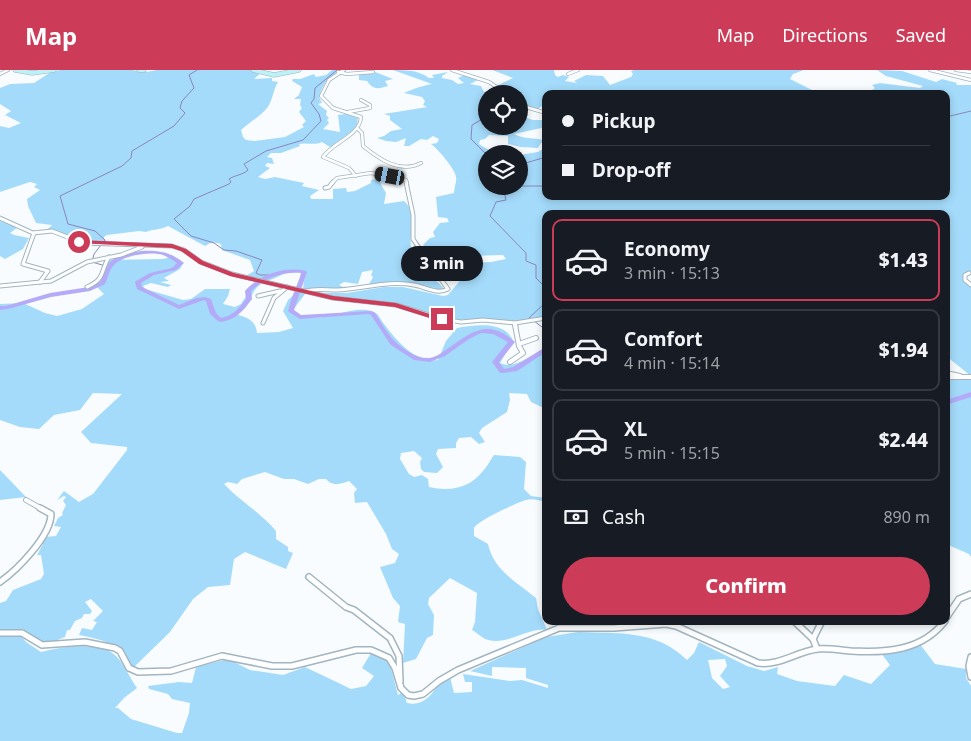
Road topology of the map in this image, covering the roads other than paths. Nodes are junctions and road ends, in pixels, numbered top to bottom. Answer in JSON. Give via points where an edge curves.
{"nodes":[{"id":1,"x":8,"y":70,"type":"edge"},
{"id":2,"x":15,"y":70,"type":"edge"},
{"id":3,"x":54,"y":70,"type":"edge"},
{"id":4,"x":139,"y":70,"type":"edge"},
{"id":5,"x":144,"y":70,"type":"edge"},
{"id":6,"x":253,"y":70,"type":"edge"},
{"id":7,"x":298,"y":70,"type":"edge"},
{"id":8,"x":344,"y":70,"type":"edge"},
{"id":9,"x":452,"y":70,"type":"edge"},
{"id":10,"x":578,"y":70,"type":"edge"},
{"id":11,"x":930,"y":70,"type":"edge"},
{"id":12,"x":956,"y":70,"type":"edge"},
{"id":13,"x":338,"y":72,"type":"junction"},
{"id":14,"x":373,"y":72,"type":"dead end"},
{"id":15,"x":971,"y":72,"type":"edge"},
{"id":16,"x":0,"y":74,"type":"edge"},
{"id":17,"x":568,"y":74,"type":"dead end"},
{"id":18,"x":971,"y":80,"type":"edge"},
{"id":19,"x":493,"y":85,"type":"edge"},
{"id":20,"x":361,"y":100,"type":"dead end"},
{"id":21,"x":528,"y":108,"type":"edge"},
{"id":22,"x":542,"y":112,"type":"edge"},
{"id":23,"x":346,"y":113,"type":"junction"},
{"id":24,"x":358,"y":129,"type":"junction"},
{"id":25,"x":421,"y":164,"type":"dead end"},
{"id":26,"x":356,"y":176,"type":"junction"},
{"id":27,"x":325,"y":188,"type":"dead end"},
{"id":28,"x":0,"y":218,"type":"edge"},
{"id":29,"x":34,"y":233,"type":"junction"},
{"id":30,"x":133,"y":246,"type":"junction"},
{"id":31,"x":146,"y":246,"type":"junction"},
{"id":32,"x":130,"y":251,"type":"junction"},
{"id":33,"x":110,"y":257,"type":"junction"},
{"id":34,"x":968,"y":273,"type":"dead end"},
{"id":35,"x":40,"y":282,"type":"junction"},
{"id":36,"x":0,"y":285,"type":"edge"},
{"id":37,"x":971,"y":285,"type":"edge"},
{"id":38,"x":87,"y":287,"type":"dead end"},
{"id":39,"x":287,"y":287,"type":"junction"},
{"id":40,"x":280,"y":291,"type":"junction"},
{"id":41,"x":304,"y":291,"type":"junction"},
{"id":42,"x":258,"y":296,"type":"dead end"},
{"id":43,"x":542,"y":319,"type":"edge"},
{"id":44,"x":263,"y":323,"type":"dead end"},
{"id":45,"x":515,"y":323,"type":"junction"},
{"id":46,"x":536,"y":338,"type":"dead end"},
{"id":47,"x":519,"y":344,"type":"junction"},
{"id":48,"x":510,"y":362,"type":"dead end"},
{"id":49,"x":950,"y":374,"type":"edge"},
{"id":50,"x":950,"y":377,"type":"edge"},
{"id":51,"x":965,"y":377,"type":"junction"},
{"id":52,"x":971,"y":377,"type":"edge"},
{"id":53,"x":26,"y":500,"type":"dead end"},
{"id":54,"x":309,"y":577,"type":"dead end"},
{"id":55,"x":0,"y":582,"type":"edge"},
{"id":56,"x":971,"y":594,"type":"edge"},
{"id":57,"x":950,"y":612,"type":"edge"},
{"id":58,"x":653,"y":625,"type":"edge"},
{"id":59,"x":671,"y":625,"type":"edge"},
{"id":60,"x":798,"y":625,"type":"edge"},
{"id":61,"x":820,"y":625,"type":"edge"},
{"id":62,"x":941,"y":625,"type":"edge"},
{"id":63,"x":0,"y":633,"type":"edge"},
{"id":64,"x":813,"y":639,"type":"junction"},
{"id":65,"x":817,"y":650,"type":"junction"},
{"id":66,"x":971,"y":657,"type":"edge"},
{"id":67,"x":971,"y":677,"type":"edge"},
{"id":68,"x":401,"y":688,"type":"junction"}],
"edges":[{"from":1,"to":16,"type":"street"},
{"from":2,"to":3,"type":"street","via":[[32,73]]},
{"from":4,"to":5,"type":"street"},
{"from":6,"to":7,"type":"street","via":[[274,75]]},
{"from":8,"to":13,"type":"street"},
{"from":9,"to":19,"type":"street"},
{"from":10,"to":17,"type":"street"},
{"from":11,"to":18,"type":"street"},
{"from":12,"to":15,"type":"street"},
{"from":13,"to":14,"type":"street"},
{"from":13,"to":23,"type":"street","via":[[323,86],[321,96],[326,103]]},
{"from":20,"to":23,"type":"street","via":[[370,108]]},
{"from":21,"to":22,"type":"street"},
{"from":23,"to":24,"type":"street","via":[[362,118]]},
{"from":24,"to":25,"type":"street","via":[[363,146],[382,160],[401,165]]},
{"from":24,"to":26,"type":"street","via":[[330,148],[323,157],[347,166]]},
{"from":26,"to":27,"type":"street","via":[[337,178]]},
{"from":26,"to":41,"type":"street","via":[[375,174],[407,180],[413,239],[419,248],[418,254],[448,289],[438,292],[398,283]]},
{"from":28,"to":29,"type":"street"},
{"from":29,"to":30,"type":"street","via":[[52,231],[83,244]]},
{"from":29,"to":35,"type":"street","via":[[22,264],[48,271]]},
{"from":30,"to":31,"type":"street"},
{"from":30,"to":32,"type":"street"},
{"from":31,"to":32,"type":"street"},
{"from":31,"to":39,"type":"street","via":[[177,247],[217,269]]},
{"from":32,"to":33,"type":"street"},
{"from":33,"to":35,"type":"street","via":[[87,262],[55,280]]},
{"from":33,"to":38,"type":"street","via":[[103,266],[102,279]]},
{"from":34,"to":37,"type":"street","via":[[965,280]]},
{"from":35,"to":36,"type":"street"},
{"from":39,"to":40,"type":"street"},
{"from":39,"to":41,"type":"street"},
{"from":40,"to":42,"type":"street"},
{"from":40,"to":44,"type":"street","via":[[271,302]]},
{"from":41,"to":45,"type":"street","via":[[396,305],[452,321]]},
{"from":43,"to":45,"type":"street"},
{"from":45,"to":47,"type":"street"},
{"from":46,"to":47,"type":"street"},
{"from":47,"to":48,"type":"street","via":[[523,353]]},
{"from":49,"to":51,"type":"street"},
{"from":50,"to":51,"type":"street"},
{"from":51,"to":52,"type":"street"},
{"from":53,"to":55,"type":"street","via":[[51,514],[50,519],[26,561]]},
{"from":54,"to":68,"type":"street","via":[[390,638],[399,656]]},
{"from":56,"to":57,"type":"street","via":[[958,598]]},
{"from":58,"to":68,"type":"street","via":[[559,628],[448,675],[423,694],[408,695]]},
{"from":59,"to":65,"type":"street","via":[[763,664],[773,664]]},
{"from":60,"to":64,"type":"street"},
{"from":61,"to":64,"type":"street"},
{"from":62,"to":65,"type":"street","via":[[933,636],[913,646],[861,651]]},
{"from":63,"to":68,"type":"street","via":[[22,633],[42,645],[85,642],[115,648],[129,668],[138,672],[171,671],[222,656],[272,666],[292,666],[356,650],[371,650],[389,658]]},
{"from":64,"to":65,"type":"street"},
{"from":66,"to":67,"type":"street"}]}
